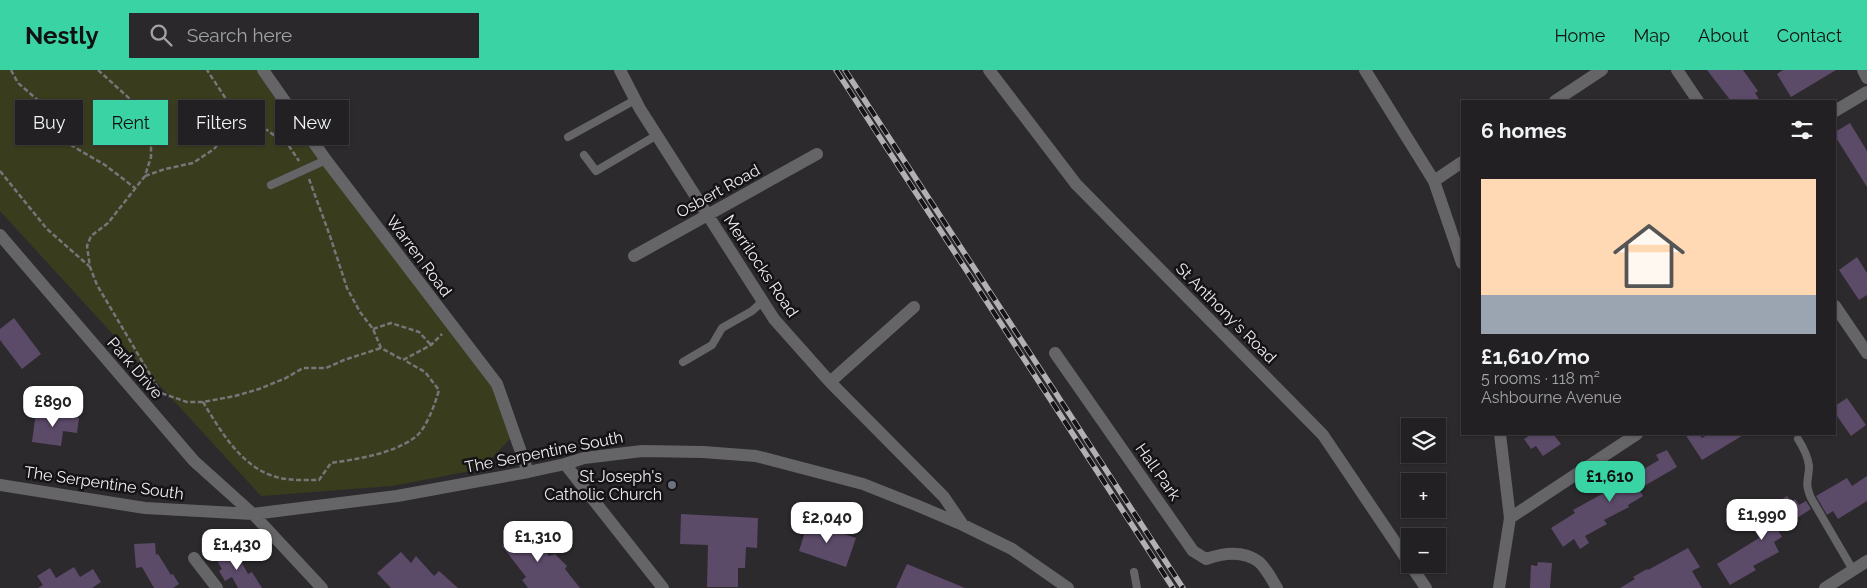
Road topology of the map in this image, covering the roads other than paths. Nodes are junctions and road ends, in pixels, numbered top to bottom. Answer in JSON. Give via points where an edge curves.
{"nodes":[{"id":1,"x":263,"y":70,"type":"edge"},
{"id":2,"x":620,"y":70,"type":"edge"},
{"id":3,"x":989,"y":70,"type":"edge"},
{"id":4,"x":1365,"y":70,"type":"edge"},
{"id":5,"x":1602,"y":70,"type":"edge"},
{"id":6,"x":1677,"y":70,"type":"edge"},
{"id":7,"x":1864,"y":70,"type":"edge"},
{"id":8,"x":1867,"y":78,"type":"edge"},
{"id":9,"x":1867,"y":92,"type":"edge"},
{"id":10,"x":635,"y":100,"type":"junction"},
{"id":11,"x":1557,"y":100,"type":"edge"},
{"id":12,"x":1697,"y":100,"type":"edge"},
{"id":13,"x":1836,"y":110,"type":"edge"},
{"id":14,"x":657,"y":135,"type":"junction"},
{"id":15,"x":568,"y":137,"type":"dead end"},
{"id":16,"x":817,"y":154,"type":"dead end"},
{"id":17,"x":584,"y":155,"type":"dead end"},
{"id":18,"x":326,"y":160,"type":"junction"},
{"id":19,"x":1461,"y":163,"type":"edge"},
{"id":20,"x":1434,"y":181,"type":"junction"},
{"id":21,"x":271,"y":185,"type":"dead end"},
{"id":22,"x":708,"y":216,"type":"junction"},
{"id":23,"x":0,"y":235,"type":"edge"},
{"id":24,"x":634,"y":256,"type":"dead end"},
{"id":25,"x":1461,"y":260,"type":"edge"},
{"id":26,"x":763,"y":301,"type":"junction"},
{"id":27,"x":914,"y":307,"type":"dead end"},
{"id":28,"x":1836,"y":307,"type":"edge"},
{"id":29,"x":1055,"y":353,"type":"dead end"},
{"id":30,"x":1867,"y":353,"type":"edge"},
{"id":31,"x":683,"y":362,"type":"dead end"},
{"id":32,"x":830,"y":382,"type":"junction"},
{"id":33,"x":1500,"y":435,"type":"edge"},
{"id":34,"x":1635,"y":435,"type":"edge"},
{"id":35,"x":1798,"y":439,"type":"dead end"},
{"id":36,"x":565,"y":464,"type":"junction"},
{"id":37,"x":528,"y":472,"type":"junction"},
{"id":38,"x":0,"y":485,"type":"edge"},
{"id":39,"x":253,"y":514,"type":"junction"},
{"id":40,"x":1510,"y":518,"type":"junction"},
{"id":41,"x":963,"y":525,"type":"junction"},
{"id":42,"x":194,"y":558,"type":"dead end"},
{"id":43,"x":1867,"y":561,"type":"edge"},
{"id":44,"x":1853,"y":570,"type":"junction"},
{"id":45,"x":1134,"y":572,"type":"dead end"},
{"id":46,"x":217,"y":588,"type":"edge"},
{"id":47,"x":322,"y":588,"type":"edge"},
{"id":48,"x":664,"y":588,"type":"edge"},
{"id":49,"x":1068,"y":588,"type":"edge"},
{"id":50,"x":1137,"y":588,"type":"edge"},
{"id":51,"x":1277,"y":588,"type":"edge"},
{"id":52,"x":1426,"y":588,"type":"edge"},
{"id":53,"x":1499,"y":588,"type":"edge"},
{"id":54,"x":1825,"y":588,"type":"edge"}],
"edges":[{"from":1,"to":18,"type":"street","name":"Warren Road"},
{"from":2,"to":10,"type":"street","name":"Merrilocks Road"},
{"from":3,"to":52,"type":"street","name":"St Anthony's Road","via":[[1076,184],[1323,435]]},
{"from":4,"to":20,"type":"street"},
{"from":5,"to":11,"type":"street"},
{"from":6,"to":12,"type":"street"},
{"from":7,"to":8,"type":"street"},
{"from":9,"to":13,"type":"street"},
{"from":10,"to":14,"type":"street","name":"Merrilocks Road"},
{"from":10,"to":15,"type":"lane"},
{"from":14,"to":17,"type":"lane","via":[[596,171]]},
{"from":14,"to":22,"type":"street","name":"Merrilocks Road"},
{"from":16,"to":22,"type":"street","name":"Osbert Road"},
{"from":18,"to":21,"type":"lane"},
{"from":18,"to":37,"type":"street","name":"Warren Road","via":[[497,384]]},
{"from":19,"to":20,"type":"street"},
{"from":20,"to":25,"type":"street"},
{"from":22,"to":24,"type":"street","name":"Osbert Road"},
{"from":22,"to":26,"type":"street","name":"Merrilocks Road"},
{"from":23,"to":39,"type":"street","name":"Park Drive","via":[[194,461]]},
{"from":26,"to":31,"type":"lane","via":[[722,328],[712,345]]},
{"from":26,"to":32,"type":"street","name":"Merrilocks Road","via":[[774,320]]},
{"from":27,"to":32,"type":"street"},
{"from":28,"to":30,"type":"street"},
{"from":29,"to":51,"type":"street","name":"Hall Park","via":[[1193,551],[1206,559],[1224,553],[1244,555],[1260,563]]},
{"from":32,"to":41,"type":"street","name":"Merrilocks Road","via":[[944,497]]},
{"from":33,"to":40,"type":"street"},
{"from":34,"to":40,"type":"street"},
{"from":35,"to":44,"type":"lane","via":[[1806,451],[1809,466],[1806,487]]},
{"from":36,"to":37,"type":"street","name":"The Serpentine South"},
{"from":36,"to":41,"type":"street","name":"The Serpentine South","via":[[584,458],[642,451],[756,456],[863,484]]},
{"from":36,"to":48,"type":"street"},
{"from":37,"to":39,"type":"street","name":"The Serpentine South","via":[[397,496]]},
{"from":38,"to":39,"type":"street","name":"The Serpentine South","via":[[144,508]]},
{"from":39,"to":47,"type":"street","name":"Park Drive"},
{"from":40,"to":53,"type":"street"},
{"from":41,"to":49,"type":"street","name":"The Serpentine South","via":[[1012,549]]},
{"from":42,"to":46,"type":"street"},
{"from":43,"to":44,"type":"street"},
{"from":44,"to":54,"type":"street"},
{"from":45,"to":50,"type":"lane"}]}
